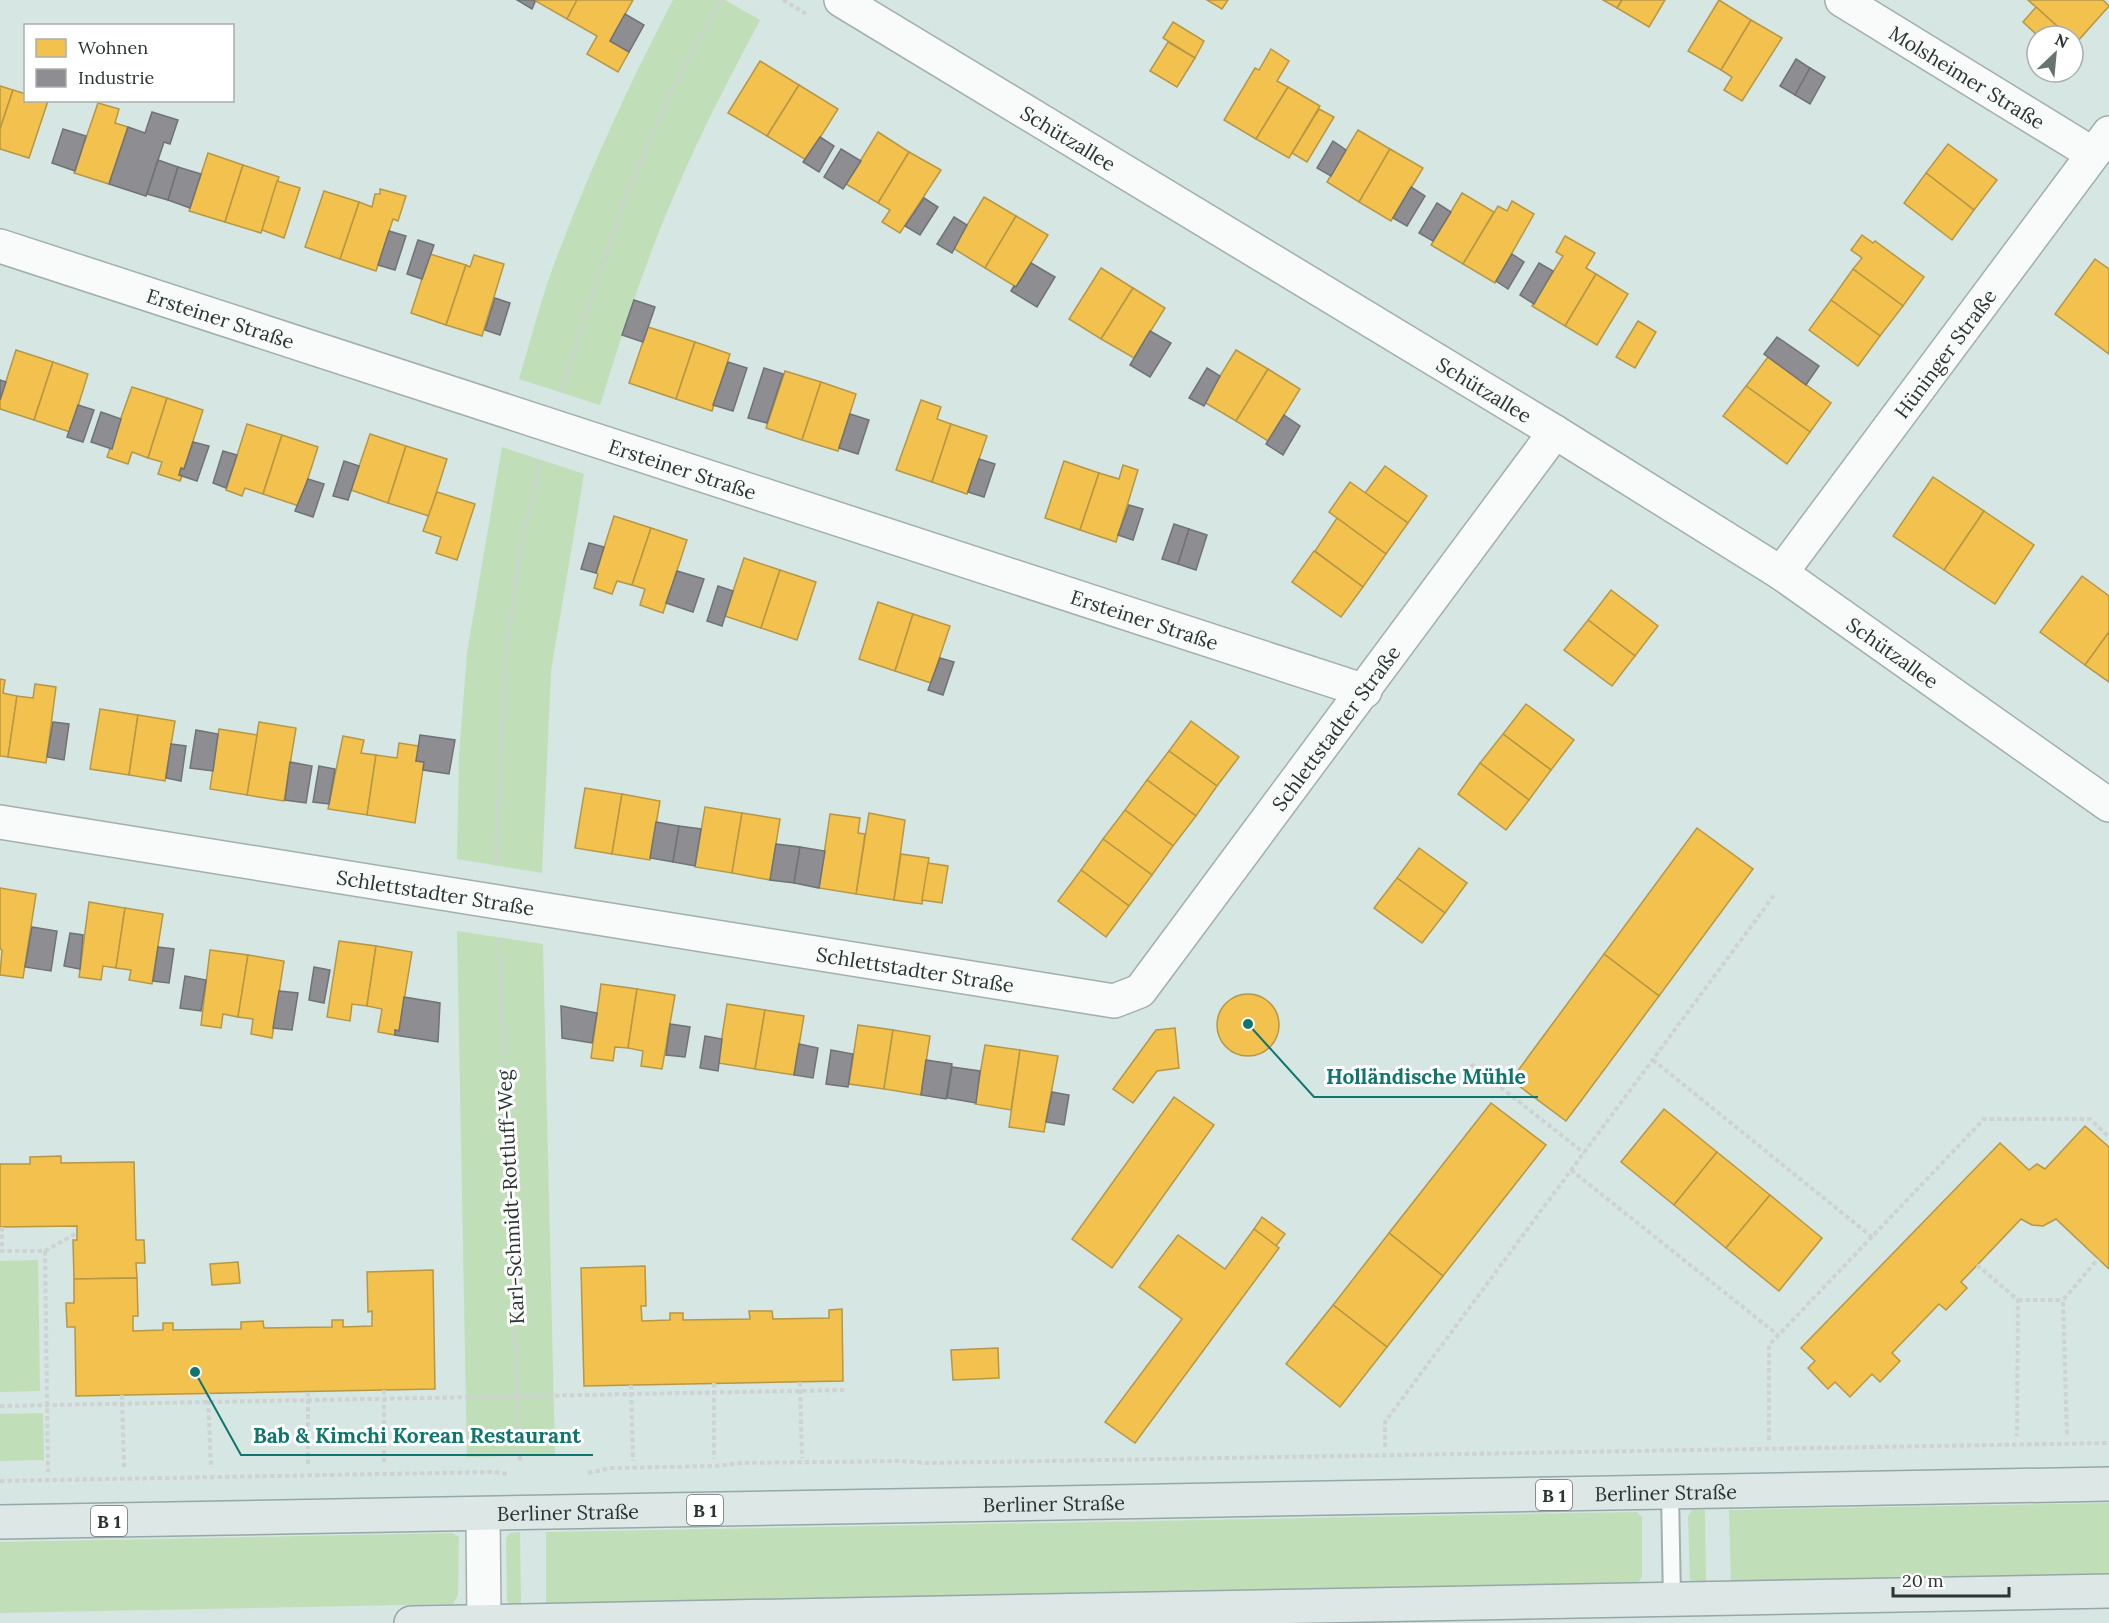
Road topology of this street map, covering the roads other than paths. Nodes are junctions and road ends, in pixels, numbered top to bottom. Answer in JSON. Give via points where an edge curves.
{"nodes":[{"id":1,"x":841,"y":0,"type":"edge"},
{"id":2,"x":1842,"y":0,"type":"edge"},
{"id":3,"x":2101,"y":143,"type":"edge"},
{"id":4,"x":0,"y":246,"type":"edge"},
{"id":5,"x":1555,"y":432,"type":"junction"},
{"id":6,"x":1782,"y":573,"type":"junction"},
{"id":7,"x":1365,"y":691,"type":"junction"},
{"id":8,"x":2109,"y":805,"type":"edge"},
{"id":9,"x":0,"y":822,"type":"edge"},
{"id":10,"x":2109,"y":1484,"type":"edge"},
{"id":11,"x":1670,"y":1492,"type":"junction"},
{"id":12,"x":483,"y":1514,"type":"junction"},
{"id":13,"x":0,"y":1522,"type":"edge"},
{"id":14,"x":2109,"y":1591,"type":"edge"},
{"id":15,"x":1672,"y":1599,"type":"junction"},
{"id":16,"x":915,"y":1618,"type":"edge"},
{"id":17,"x":484,"y":1622,"type":"edge"},
{"id":18,"x":411,"y":1623,"type":"edge"}],
"edges":[{"from":1,"to":5,"type":"street","name":"Schützallee"},
{"from":2,"to":3,"type":"street","name":"Molsheimer Straße"},
{"from":3,"to":6,"type":"street","name":"Hüninger Straße"},
{"from":4,"to":7,"type":"street","name":"Ersteiner Straße"},
{"from":5,"to":6,"type":"street","name":"Schützallee"},
{"from":5,"to":7,"type":"street","name":"Schlettstadter Straße"},
{"from":6,"to":8,"type":"street","name":"Schützallee"},
{"from":7,"to":9,"type":"street","name":"Schlettstadter Straße","via":[[1140,991],[1114,1002]]},
{"from":10,"to":11,"type":"main road","name":"Berliner Straße","number":"B 1"},
{"from":11,"to":12,"type":"main road","name":"Berliner Straße","number":"B 1"},
{"from":11,"to":15,"type":"lane"},
{"from":12,"to":13,"type":"main road","name":"Berliner Straße","number":"B 1"},
{"from":12,"to":17,"type":"street"},
{"from":14,"to":15,"type":"main road"},
{"from":15,"to":16,"type":"main road"},
{"from":16,"to":17,"type":"main road"},
{"from":17,"to":18,"type":"main road"}]}
